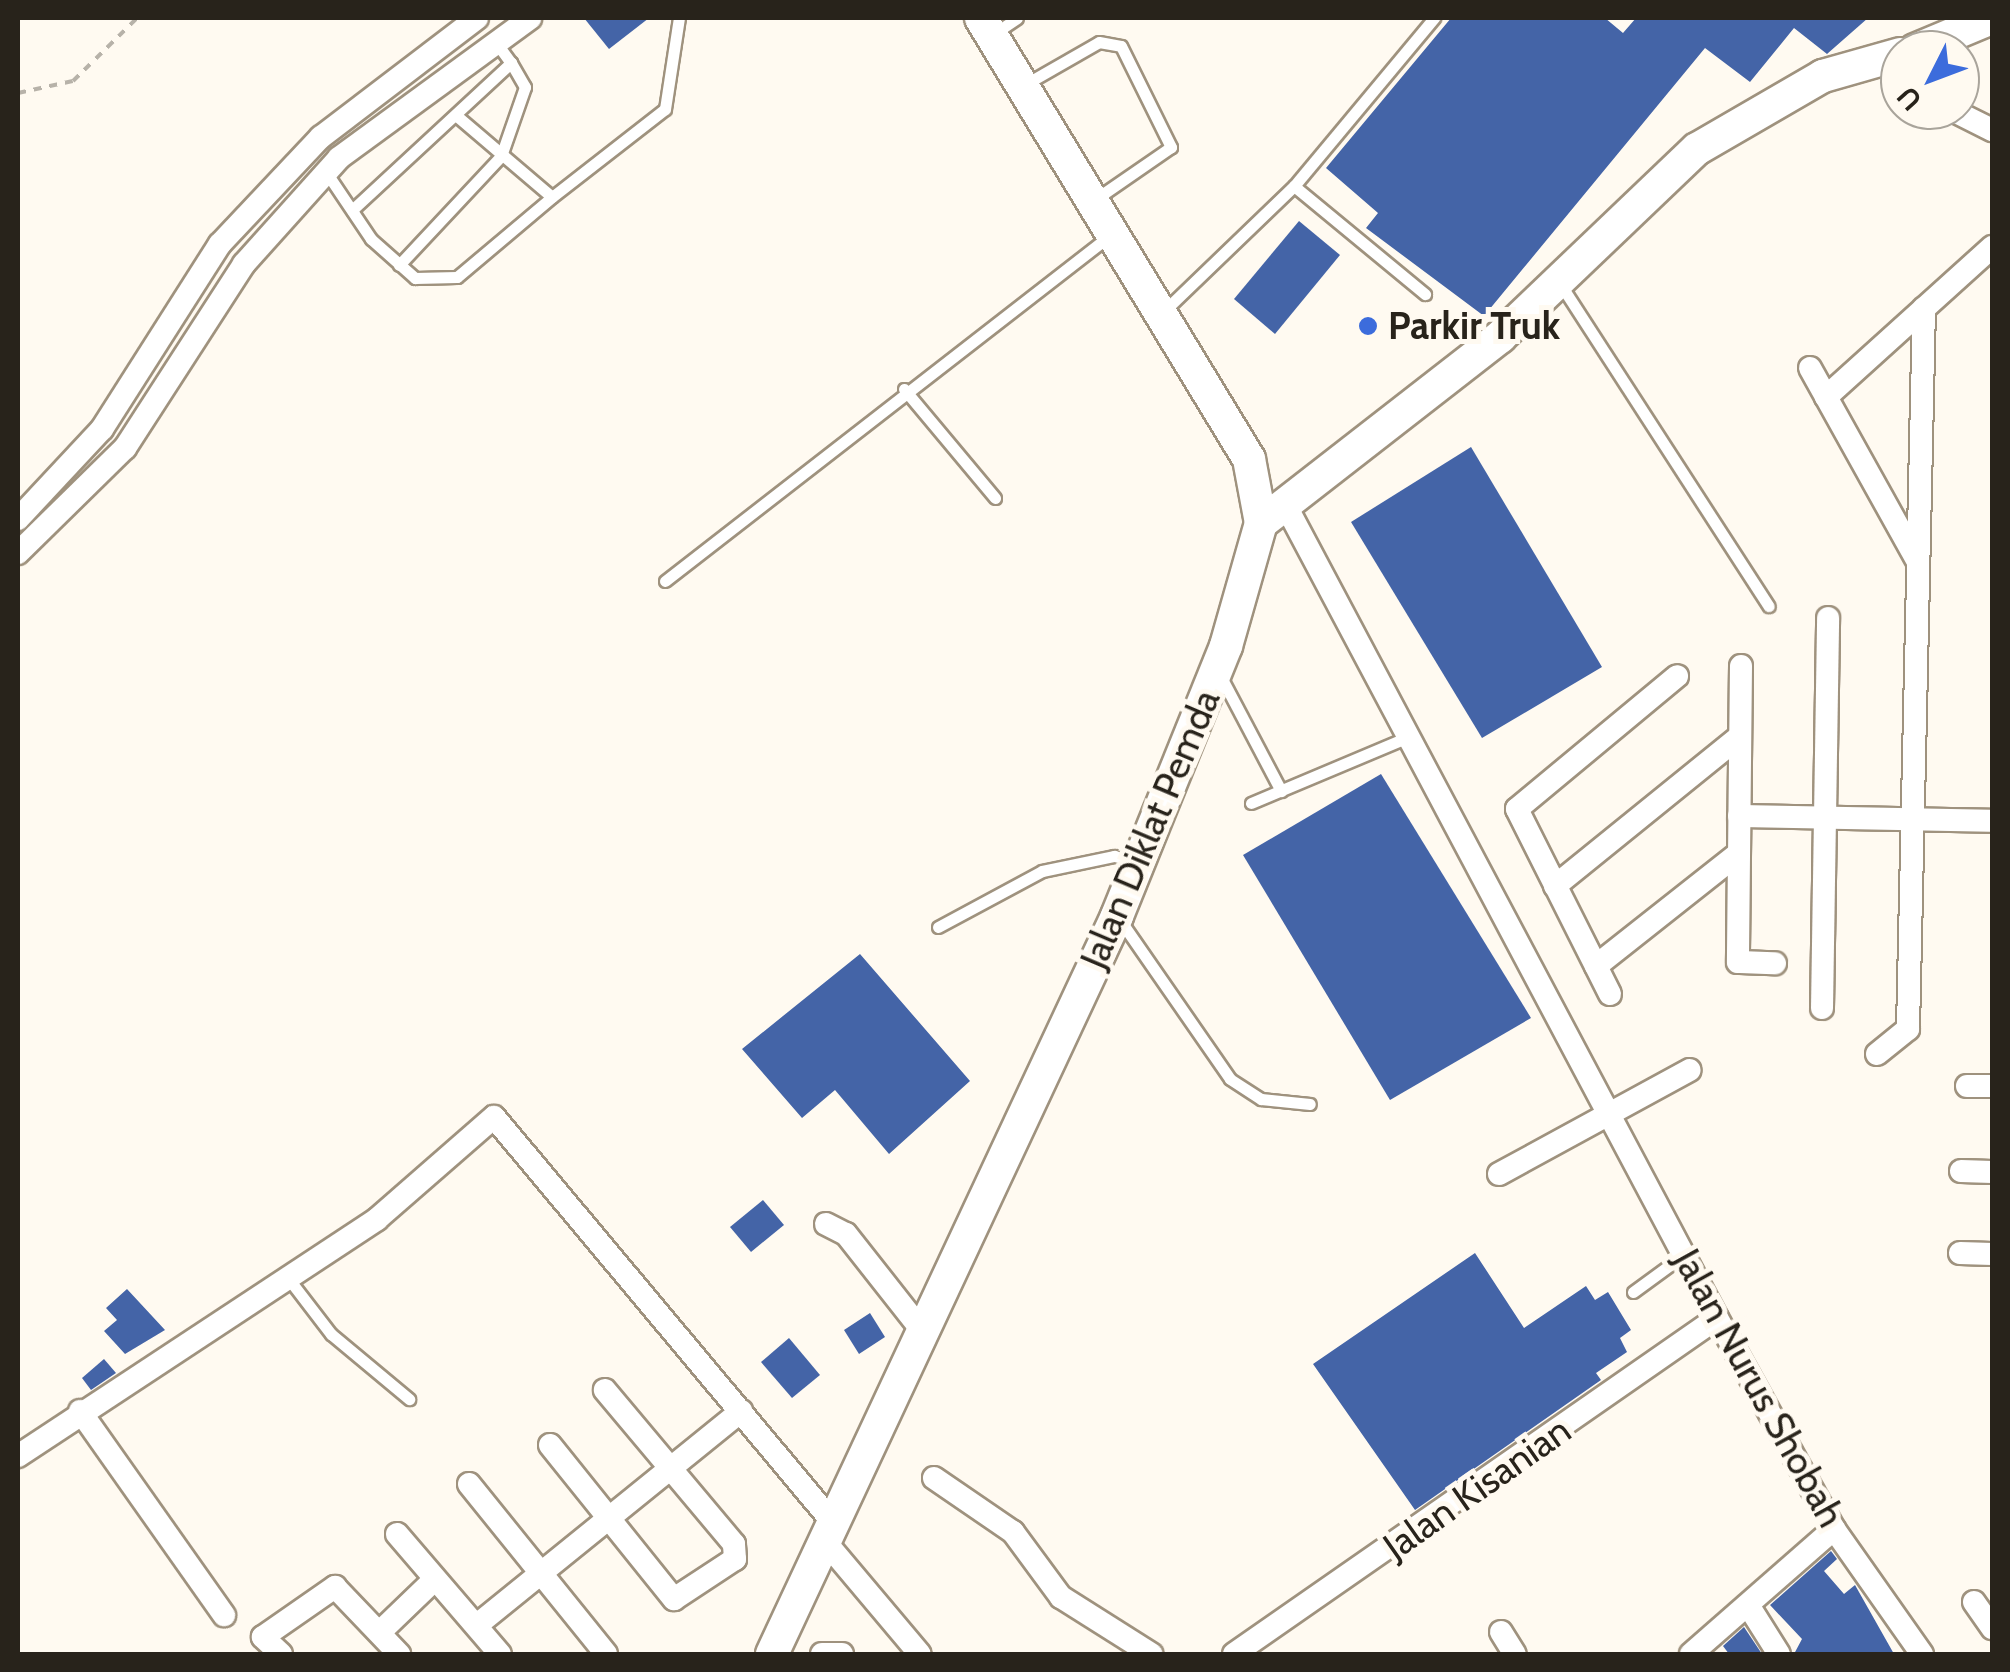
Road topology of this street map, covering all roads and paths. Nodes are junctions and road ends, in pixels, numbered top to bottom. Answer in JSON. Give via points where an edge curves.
{"nodes":[{"id":1,"x":137,"y":18,"type":"edge"},
{"id":2,"x":477,"y":18,"type":"edge"},
{"id":3,"x":530,"y":18,"type":"edge"},
{"id":4,"x":679,"y":18,"type":"edge"},
{"id":5,"x":1434,"y":18,"type":"edge"},
{"id":6,"x":1992,"y":18,"type":"edge"},
{"id":7,"x":996,"y":24,"type":"edge"},
{"id":8,"x":1964,"y":30,"type":"edge"},
{"id":9,"x":496,"y":41,"type":"junction"},
{"id":10,"x":511,"y":62,"type":"junction"},
{"id":11,"x":1880,"y":62,"type":"edge"},
{"id":12,"x":1020,"y":87,"type":"junction"},
{"id":13,"x":18,"y":93,"type":"edge"},
{"id":14,"x":458,"y":118,"type":"junction"},
{"id":15,"x":500,"y":156,"type":"junction"},
{"id":16,"x":326,"y":172,"type":"junction"},
{"id":17,"x":1294,"y":186,"type":"junction"},
{"id":18,"x":552,"y":197,"type":"junction"},
{"id":19,"x":1090,"y":202,"type":"junction"},
{"id":20,"x":352,"y":210,"type":"junction"},
{"id":21,"x":1112,"y":234,"type":"junction"},
{"id":22,"x":1992,"y":247,"type":"edge"},
{"id":23,"x":399,"y":264,"type":"junction"},
{"id":24,"x":1558,"y":280,"type":"junction"},
{"id":25,"x":1426,"y":294,"type":"dead end"},
{"id":26,"x":1924,"y":308,"type":"junction"},
{"id":27,"x":1163,"y":312,"type":"junction"},
{"id":28,"x":1810,"y":368,"type":"dead end"},
{"id":29,"x":904,"y":389,"type":"junction"},
{"id":30,"x":1826,"y":396,"type":"junction"},
{"id":31,"x":995,"y":498,"type":"dead end"},
{"id":32,"x":1274,"y":516,"type":"junction"},
{"id":33,"x":18,"y":519,"type":"edge"},
{"id":34,"x":18,"y":553,"type":"edge"},
{"id":35,"x":1918,"y":564,"type":"junction"},
{"id":36,"x":665,"y":581,"type":"dead end"},
{"id":37,"x":1769,"y":606,"type":"dead end"},
{"id":38,"x":1828,"y":618,"type":"dead end"},
{"id":39,"x":1741,"y":666,"type":"dead end"},
{"id":40,"x":1218,"y":668,"type":"junction"},
{"id":41,"x":1678,"y":676,"type":"dead end"},
{"id":42,"x":1411,"y":736,"type":"junction"},
{"id":43,"x":1740,"y":736,"type":"junction"},
{"id":44,"x":1281,"y":791,"type":"junction"},
{"id":45,"x":1250,"y":803,"type":"dead end"},
{"id":46,"x":1739,"y":816,"type":"junction"},
{"id":47,"x":1825,"y":818,"type":"junction"},
{"id":48,"x":1912,"y":819,"type":"junction"},
{"id":49,"x":1992,"y":821,"type":"edge"},
{"id":50,"x":1739,"y":853,"type":"junction"},
{"id":51,"x":1136,"y":861,"type":"junction"},
{"id":52,"x":1556,"y":886,"type":"junction"},
{"id":53,"x":1117,"y":916,"type":"junction"},
{"id":54,"x":938,"y":927,"type":"dead end"},
{"id":55,"x":1775,"y":964,"type":"dead end"},
{"id":56,"x":1596,"y":966,"type":"junction"},
{"id":57,"x":1610,"y":994,"type":"dead end"},
{"id":58,"x":1822,"y":1008,"type":"dead end"},
{"id":59,"x":1877,"y":1054,"type":"dead end"},
{"id":60,"x":1690,"y":1070,"type":"dead end"},
{"id":61,"x":1967,"y":1086,"type":"dead end"},
{"id":62,"x":1992,"y":1086,"type":"edge"},
{"id":63,"x":1310,"y":1104,"type":"dead end"},
{"id":64,"x":1608,"y":1114,"type":"junction"},
{"id":65,"x":1961,"y":1171,"type":"dead end"},
{"id":66,"x":1992,"y":1172,"type":"edge"},
{"id":67,"x":1499,"y":1174,"type":"dead end"},
{"id":68,"x":826,"y":1224,"type":"dead end"},
{"id":69,"x":1685,"y":1254,"type":"junction"},
{"id":70,"x":1960,"y":1254,"type":"dead end"},
{"id":71,"x":1992,"y":1254,"type":"edge"},
{"id":72,"x":285,"y":1275,"type":"junction"},
{"id":73,"x":1633,"y":1292,"type":"dead end"},
{"id":74,"x":1717,"y":1318,"type":"junction"},
{"id":75,"x":920,"y":1328,"type":"junction"},
{"id":76,"x":605,"y":1390,"type":"dead end"},
{"id":77,"x":409,"y":1400,"type":"dead end"},
{"id":78,"x":80,"y":1411,"type":"junction"},
{"id":79,"x":738,"y":1415,"type":"junction"},
{"id":80,"x":550,"y":1445,"type":"dead end"},
{"id":81,"x":18,"y":1456,"type":"edge"},
{"id":82,"x":672,"y":1467,"type":"junction"},
{"id":83,"x":934,"y":1478,"type":"dead end"},
{"id":84,"x":469,"y":1484,"type":"dead end"},
{"id":85,"x":608,"y":1517,"type":"junction"},
{"id":86,"x":827,"y":1529,"type":"junction"},
{"id":87,"x":1834,"y":1529,"type":"junction"},
{"id":88,"x":398,"y":1534,"type":"dead end"},
{"id":89,"x":539,"y":1575,"type":"junction"},
{"id":90,"x":434,"y":1580,"type":"junction"},
{"id":91,"x":1974,"y":1602,"type":"dead end"},
{"id":92,"x":1748,"y":1605,"type":"junction"},
{"id":93,"x":224,"y":1615,"type":"dead end"},
{"id":94,"x":477,"y":1625,"type":"junction"},
{"id":95,"x":1992,"y":1628,"type":"edge"},
{"id":96,"x":380,"y":1632,"type":"junction"},
{"id":97,"x":1501,"y":1632,"type":"dead end"},
{"id":98,"x":263,"y":1637,"type":"junction"},
{"id":99,"x":246,"y":1654,"type":"edge"},
{"id":100,"x":280,"y":1654,"type":"edge"},
{"id":101,"x":399,"y":1654,"type":"edge"},
{"id":102,"x":500,"y":1654,"type":"edge"},
{"id":103,"x":606,"y":1654,"type":"edge"},
{"id":104,"x":772,"y":1654,"type":"edge"},
{"id":105,"x":920,"y":1654,"type":"edge"},
{"id":106,"x":1152,"y":1654,"type":"edge"},
{"id":107,"x":1234,"y":1654,"type":"edge"},
{"id":108,"x":1515,"y":1654,"type":"edge"},
{"id":109,"x":1691,"y":1654,"type":"edge"},
{"id":110,"x":1779,"y":1654,"type":"edge"},
{"id":111,"x":1922,"y":1654,"type":"edge"}],
"edges":[{"from":1,"to":13,"type":"path","via":[[73,82]]},
{"from":2,"to":33,"type":"street","via":[[320,137],[220,244],[102,430]]},
{"from":3,"to":9,"type":"street"},
{"from":4,"to":18,"type":"lane","via":[[666,109]]},
{"from":5,"to":17,"type":"lane"},
{"from":6,"to":8,"type":"street"},
{"from":7,"to":12,"type":"street","name":"Jalan Diklat Pemda"},
{"from":9,"to":10,"type":"lane"},
{"from":9,"to":16,"type":"street"},
{"from":10,"to":14,"type":"lane"},
{"from":10,"to":15,"type":"lane","via":[[525,87]]},
{"from":11,"to":24,"type":"street","via":[[1824,76],[1697,149]]},
{"from":12,"to":19,"type":"street","name":"Jalan Diklat Pemda"},
{"from":12,"to":19,"type":"lane","via":[[1099,42],[1121,46],[1171,148]]},
{"from":14,"to":15,"type":"lane"},
{"from":14,"to":20,"type":"lane"},
{"from":15,"to":18,"type":"lane"},
{"from":15,"to":23,"type":"lane"},
{"from":16,"to":20,"type":"lane"},
{"from":16,"to":34,"type":"street","via":[[244,264],[124,448]]},
{"from":17,"to":25,"type":"lane"},
{"from":17,"to":27,"type":"lane"},
{"from":18,"to":23,"type":"lane","via":[[456,277],[415,278]]},
{"from":19,"to":21,"type":"street","name":"Jalan Diklat Pemda"},
{"from":20,"to":23,"type":"lane"},
{"from":21,"to":27,"type":"street","name":"Jalan Diklat Pemda"},
{"from":21,"to":29,"type":"lane"},
{"from":22,"to":26,"type":"street"},
{"from":24,"to":32,"type":"street"},
{"from":24,"to":37,"type":"lane"},
{"from":26,"to":30,"type":"street"},
{"from":26,"to":35,"type":"street"},
{"from":27,"to":32,"type":"street","name":"Jalan Diklat Pemda","via":[[1249,459]]},
{"from":28,"to":30,"type":"street"},
{"from":29,"to":31,"type":"lane"},
{"from":29,"to":36,"type":"lane"},
{"from":30,"to":35,"type":"street"},
{"from":32,"to":40,"type":"street","name":"Jalan Diklat Pemda"},
{"from":32,"to":42,"type":"street","name":"Jalan Nurus Shobah"},
{"from":35,"to":48,"type":"street"},
{"from":38,"to":47,"type":"street"},
{"from":39,"to":43,"type":"street"},
{"from":40,"to":44,"type":"lane"},
{"from":40,"to":51,"type":"street","name":"Jalan Diklat Pemda"},
{"from":41,"to":52,"type":"street","via":[[1516,809]]},
{"from":42,"to":44,"type":"lane"},
{"from":42,"to":64,"type":"street","name":"Jalan Nurus Shobah"},
{"from":43,"to":46,"type":"street"},
{"from":43,"to":52,"type":"street"},
{"from":44,"to":45,"type":"lane"},
{"from":46,"to":47,"type":"street"},
{"from":46,"to":50,"type":"street"},
{"from":47,"to":48,"type":"street"},
{"from":47,"to":58,"type":"street"},
{"from":48,"to":49,"type":"street"},
{"from":48,"to":59,"type":"street","via":[[1908,1029]]},
{"from":50,"to":55,"type":"street","via":[[1738,962]]},
{"from":50,"to":56,"type":"street"},
{"from":51,"to":53,"type":"street","name":"Jalan Diklat Pemda"},
{"from":51,"to":54,"type":"lane","via":[[1114,856],[1042,871]]},
{"from":52,"to":56,"type":"street"},
{"from":53,"to":63,"type":"lane","via":[[1230,1079],[1261,1098]]},
{"from":53,"to":75,"type":"street","name":"Jalan Diklat Pemda"},
{"from":56,"to":57,"type":"street"},
{"from":60,"to":64,"type":"street"},
{"from":61,"to":62,"type":"street"},
{"from":64,"to":67,"type":"street"},
{"from":64,"to":69,"type":"street","name":"Jalan Nurus Shobah"},
{"from":65,"to":66,"type":"street"},
{"from":68,"to":75,"type":"street","via":[[846,1234]]},
{"from":69,"to":73,"type":"lane"},
{"from":69,"to":74,"type":"street","name":"Jalan Nurus Shobah"},
{"from":70,"to":71,"type":"street"},
{"from":72,"to":77,"type":"lane","via":[[331,1334]]},
{"from":72,"to":78,"type":"street"},
{"from":72,"to":79,"type":"street","via":[[377,1219],[494,1117]]},
{"from":74,"to":87,"type":"street","name":"Jalan Nurus Shobah"},
{"from":74,"to":107,"type":"street","name":"Jalan Kisanian"},
{"from":75,"to":86,"type":"street","name":"Jalan Diklat Pemda"},
{"from":76,"to":82,"type":"street"},
{"from":78,"to":81,"type":"street"},
{"from":78,"to":93,"type":"street"},
{"from":79,"to":82,"type":"street"},
{"from":79,"to":86,"type":"street"},
{"from":80,"to":85,"type":"street"},
{"from":82,"to":85,"type":"street"},
{"from":82,"to":85,"type":"street","via":[[737,1548],[691,1596],[674,1599]]},
{"from":83,"to":106,"type":"street","via":[[1014,1532],[1061,1597]]},
{"from":84,"to":89,"type":"street"},
{"from":85,"to":89,"type":"street"},
{"from":86,"to":104,"type":"street","name":"Jalan Diklat Pemda"},
{"from":86,"to":105,"type":"street"},
{"from":87,"to":92,"type":"street"},
{"from":87,"to":111,"type":"street","name":"Jalan Nurus Shobah"},
{"from":88,"to":90,"type":"street"},
{"from":89,"to":94,"type":"street"},
{"from":89,"to":103,"type":"street"},
{"from":90,"to":94,"type":"street"},
{"from":90,"to":96,"type":"street"},
{"from":91,"to":95,"type":"street"},
{"from":92,"to":109,"type":"street"},
{"from":92,"to":110,"type":"street"},
{"from":94,"to":102,"type":"street"},
{"from":96,"to":98,"type":"street","via":[[335,1586]]},
{"from":96,"to":101,"type":"street"},
{"from":97,"to":108,"type":"street"},
{"from":98,"to":99,"type":"street"},
{"from":98,"to":100,"type":"street"}]}
